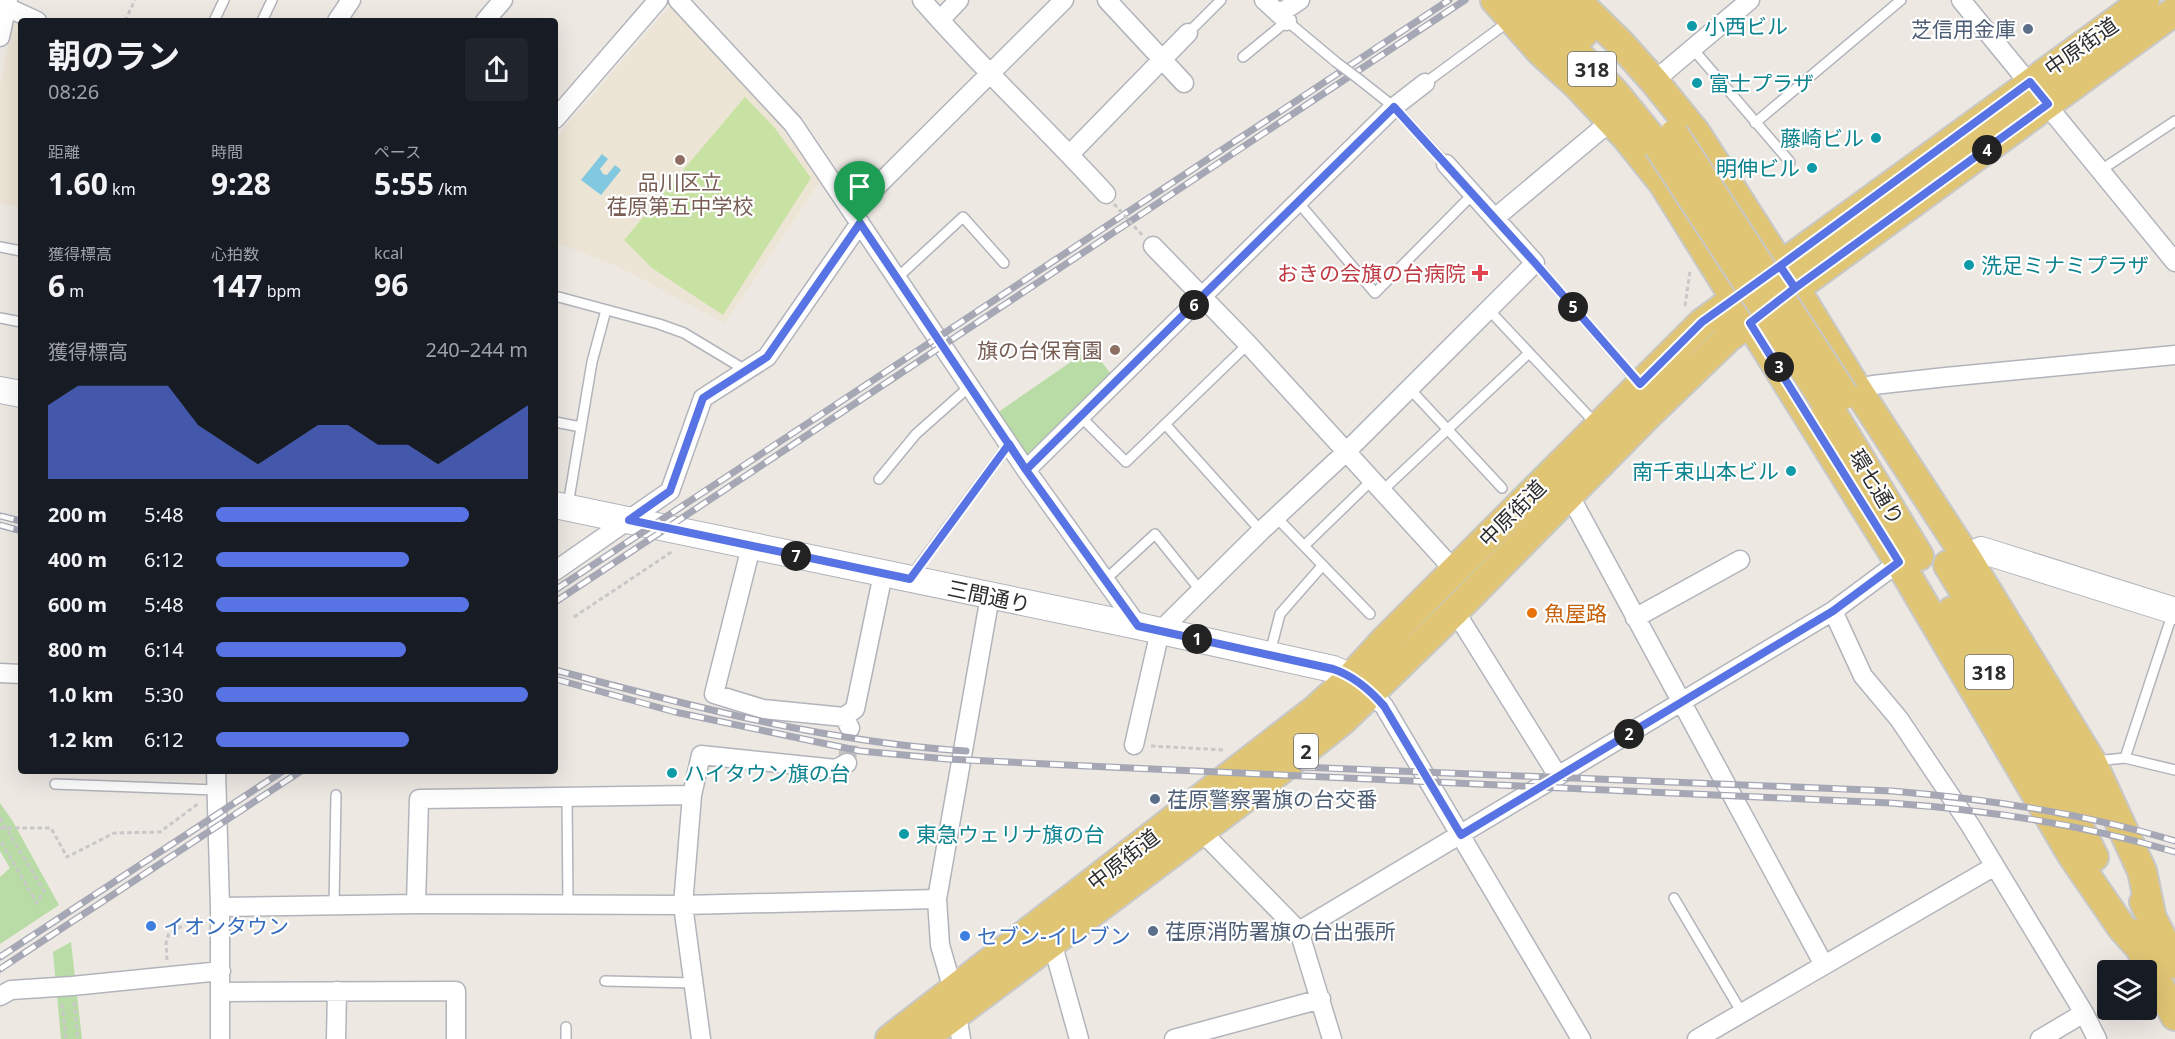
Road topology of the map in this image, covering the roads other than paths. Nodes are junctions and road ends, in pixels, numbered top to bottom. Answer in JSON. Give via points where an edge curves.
{"nodes":[{"id":1,"x":224,"y":0,"type":"edge"},
{"id":2,"x":272,"y":0,"type":"edge"},
{"id":3,"x":351,"y":0,"type":"edge"},
{"id":4,"x":503,"y":0,"type":"edge"},
{"id":5,"x":658,"y":0,"type":"edge"},
{"id":6,"x":678,"y":0,"type":"edge"},
{"id":7,"x":922,"y":0,"type":"edge"},
{"id":8,"x":959,"y":0,"type":"edge"},
{"id":9,"x":1064,"y":0,"type":"edge"},
{"id":10,"x":1107,"y":0,"type":"edge"},
{"id":11,"x":1221,"y":0,"type":"edge"},
{"id":12,"x":1264,"y":0,"type":"edge"},
{"id":13,"x":1300,"y":0,"type":"edge"},
{"id":14,"x":1552,"y":0,"type":"edge"},
{"id":15,"x":1576,"y":0,"type":"edge"},
{"id":16,"x":1750,"y":0,"type":"edge"},
{"id":17,"x":1901,"y":0,"type":"edge"},
{"id":18,"x":1961,"y":0,"type":"edge"},
{"id":19,"x":2145,"y":0,"type":"edge"},
{"id":20,"x":4,"y":4,"type":"edge"},
{"id":21,"x":1508,"y":6,"type":"edge"},
{"id":22,"x":2175,"y":11,"type":"edge"},
{"id":23,"x":1283,"y":17,"type":"junction"},
{"id":24,"x":31,"y":18,"type":"edge"},
{"id":25,"x":215,"y":18,"type":"edge"},
{"id":26,"x":263,"y":18,"type":"edge"},
{"id":27,"x":339,"y":18,"type":"edge"},
{"id":28,"x":488,"y":18,"type":"edge"},
{"id":29,"x":940,"y":20,"type":"junction"},
{"id":30,"x":1188,"y":33,"type":"joint"},
{"id":31,"x":0,"y":37,"type":"edge"},
{"id":32,"x":1692,"y":48,"type":"junction"},
{"id":33,"x":1243,"y":57,"type":"dead end"},
{"id":34,"x":1163,"y":61,"type":"junction"},
{"id":35,"x":990,"y":75,"type":"junction"},
{"id":36,"x":1654,"y":81,"type":"junction"},
{"id":37,"x":1425,"y":82,"type":"joint"},
{"id":38,"x":2030,"y":82,"type":"junction"},
{"id":39,"x":1184,"y":83,"type":"dead end"},
{"id":40,"x":2048,"y":104,"type":"junction"},
{"id":41,"x":1394,"y":107,"type":"junction"},
{"id":42,"x":558,"y":116,"type":"edge"},
{"id":43,"x":1611,"y":121,"type":"junction"},
{"id":44,"x":2175,"y":121,"type":"edge"},
{"id":45,"x":1755,"y":123,"type":"junction"},
{"id":46,"x":1666,"y":140,"type":"junction"},
{"id":47,"x":1070,"y":154,"type":"junction"},
{"id":48,"x":1790,"y":162,"type":"dead end"},
{"id":49,"x":1446,"y":164,"type":"joint"},
{"id":50,"x":2101,"y":170,"type":"junction"},
{"id":51,"x":1473,"y":194,"type":"junction"},
{"id":52,"x":1110,"y":199,"type":"road end"},
{"id":53,"x":1298,"y":202,"type":"junction"},
{"id":54,"x":856,"y":217,"type":"junction"},
{"id":55,"x":1495,"y":218,"type":"junction"},
{"id":56,"x":1149,"y":242,"type":"road end"},
{"id":57,"x":0,"y":247,"type":"edge"},
{"id":58,"x":18,"y":250,"type":"edge"},
{"id":59,"x":2172,"y":254,"type":"edge"},
{"id":60,"x":1004,"y":263,"type":"dead end"},
{"id":61,"x":1535,"y":263,"type":"junction"},
{"id":62,"x":1788,"y":277,"type":"junction"},
{"id":63,"x":897,"y":278,"type":"junction"},
{"id":64,"x":558,"y":297,"type":"edge"},
{"id":65,"x":1203,"y":297,"type":"junction"},
{"id":66,"x":1736,"y":299,"type":"junction"},
{"id":67,"x":1488,"y":309,"type":"junction"},
{"id":68,"x":606,"y":310,"type":"junction"},
{"id":69,"x":0,"y":318,"type":"edge"},
{"id":70,"x":18,"y":321,"type":"edge"},
{"id":71,"x":1750,"y":323,"type":"junction"},
{"id":72,"x":1248,"y":344,"type":"junction"},
{"id":73,"x":1529,"y":353,"type":"junction"},
{"id":74,"x":2175,"y":355,"type":"edge"},
{"id":75,"x":747,"y":371,"type":"junction"},
{"id":76,"x":1640,"y":384,"type":"junction"},
{"id":77,"x":970,"y":386,"type":"junction"},
{"id":78,"x":1410,"y":389,"type":"junction"},
{"id":79,"x":0,"y":390,"type":"edge"},
{"id":80,"x":18,"y":393,"type":"edge"},
{"id":81,"x":1842,"y":395,"type":"junction"},
{"id":82,"x":1081,"y":417,"type":"junction"},
{"id":83,"x":558,"y":423,"type":"edge"},
{"id":84,"x":1165,"y":424,"type":"junction"},
{"id":85,"x":581,"y":427,"type":"junction"},
{"id":86,"x":1599,"y":427,"type":"junction"},
{"id":87,"x":1447,"y":430,"type":"junction"},
{"id":88,"x":1009,"y":444,"type":"junction"},
{"id":89,"x":1346,"y":452,"type":"junction"},
{"id":90,"x":1026,"y":470,"type":"junction"},
{"id":91,"x":879,"y":479,"type":"dead end"},
{"id":92,"x":1377,"y":486,"type":"junction"},
{"id":93,"x":1502,"y":488,"type":"dead end"},
{"id":94,"x":1569,"y":496,"type":"junction"},
{"id":95,"x":561,"y":506,"type":"edge"},
{"id":96,"x":1276,"y":517,"type":"junction"},
{"id":97,"x":629,"y":520,"type":"junction"},
{"id":98,"x":1262,"y":531,"type":"junction"},
{"id":99,"x":1305,"y":545,"type":"junction"},
{"id":100,"x":751,"y":547,"type":"junction"},
{"id":101,"x":1967,"y":558,"type":"junction"},
{"id":102,"x":1740,"y":560,"type":"dead end"},
{"id":103,"x":1899,"y":562,"type":"junction"},
{"id":104,"x":1323,"y":566,"type":"junction"},
{"id":105,"x":558,"y":569,"type":"edge"},
{"id":106,"x":1455,"y":571,"type":"junction"},
{"id":107,"x":884,"y":574,"type":"junction"},
{"id":108,"x":910,"y":579,"type":"junction"},
{"id":109,"x":1105,"y":580,"type":"junction"},
{"id":110,"x":1200,"y":590,"type":"junction"},
{"id":111,"x":990,"y":596,"type":"junction"},
{"id":112,"x":1455,"y":611,"type":"junction"},
{"id":113,"x":1833,"y":611,"type":"junction"},
{"id":114,"x":2174,"y":611,"type":"edge"},
{"id":115,"x":1370,"y":614,"type":"dead end"},
{"id":116,"x":1635,"y":618,"type":"junction"},
{"id":117,"x":1149,"y":629,"type":"junction"},
{"id":118,"x":1269,"y":655,"type":"junction"},
{"id":119,"x":0,"y":673,"type":"edge"},
{"id":120,"x":18,"y":674,"type":"edge"},
{"id":121,"x":1361,"y":685,"type":"junction"},
{"id":122,"x":1682,"y":702,"type":"junction"},
{"id":123,"x":1134,"y":745,"type":"road end"},
{"id":124,"x":2125,"y":758,"type":"junction"},
{"id":125,"x":847,"y":762,"type":"dead end"},
{"id":126,"x":2092,"y":762,"type":"junction"},
{"id":127,"x":2175,"y":770,"type":"edge"},
{"id":128,"x":216,"y":774,"type":"edge"},
{"id":129,"x":1558,"y":776,"type":"junction"},
{"id":130,"x":54,"y":784,"type":"dead end"},
{"id":131,"x":216,"y":790,"type":"junction"},
{"id":132,"x":336,"y":795,"type":"dead end"},
{"id":133,"x":692,"y":795,"type":"junction"},
{"id":134,"x":567,"y":797,"type":"junction"},
{"id":135,"x":1201,"y":831,"type":"junction"},
{"id":136,"x":1461,"y":835,"type":"junction"},
{"id":137,"x":1995,"y":866,"type":"junction"},
{"id":138,"x":1674,"y":898,"type":"dead end"},
{"id":139,"x":937,"y":899,"type":"junction"},
{"id":140,"x":416,"y":904,"type":"junction"},
{"id":141,"x":568,"y":904,"type":"junction"},
{"id":142,"x":334,"y":905,"type":"junction"},
{"id":143,"x":682,"y":905,"type":"junction"},
{"id":144,"x":220,"y":912,"type":"junction"},
{"id":145,"x":2152,"y":919,"type":"junction"},
{"id":146,"x":1299,"y":931,"type":"junction"},
{"id":147,"x":1052,"y":942,"type":"junction"},
{"id":148,"x":2141,"y":949,"type":"junction"},
{"id":149,"x":2175,"y":964,"type":"edge"},
{"id":150,"x":1824,"y":965,"type":"junction"},
{"id":151,"x":221,"y":971,"type":"junction"},
{"id":152,"x":605,"y":981,"type":"dead end"},
{"id":153,"x":693,"y":983,"type":"junction"},
{"id":154,"x":337,"y":991,"type":"junction"},
{"id":155,"x":221,"y":992,"type":"junction"},
{"id":156,"x":0,"y":996,"type":"edge"},
{"id":157,"x":1321,"y":999,"type":"junction"},
{"id":158,"x":1742,"y":1013,"type":"junction"},
{"id":159,"x":2084,"y":1013,"type":"junction"},
{"id":160,"x":957,"y":1015,"type":"edge"},
{"id":161,"x":2175,"y":1016,"type":"edge"},
{"id":162,"x":566,"y":1027,"type":"dead end"},
{"id":163,"x":1205,"y":1035,"type":"edge"},
{"id":164,"x":220,"y":1039,"type":"edge"},
{"id":165,"x":336,"y":1039,"type":"edge"},
{"id":166,"x":456,"y":1039,"type":"edge"},
{"id":167,"x":566,"y":1039,"type":"edge"},
{"id":168,"x":701,"y":1039,"type":"edge"},
{"id":169,"x":890,"y":1039,"type":"edge"},
{"id":170,"x":923,"y":1039,"type":"edge"},
{"id":171,"x":1079,"y":1039,"type":"edge"},
{"id":172,"x":1174,"y":1039,"type":"edge"},
{"id":173,"x":1332,"y":1039,"type":"edge"},
{"id":174,"x":1581,"y":1039,"type":"edge"},
{"id":175,"x":1697,"y":1039,"type":"edge"},
{"id":176,"x":2040,"y":1039,"type":"edge"},
{"id":177,"x":2097,"y":1039,"type":"edge"}],
"edges":[{"from":1,"to":25,"type":"lane"},
{"from":2,"to":26,"type":"lane"},
{"from":3,"to":27,"type":"street"},
{"from":4,"to":28,"type":"street"},
{"from":5,"to":42,"type":"street"},
{"from":6,"to":54,"type":"street","via":[[793,124]]},
{"from":7,"to":29,"type":"street"},
{"from":8,"to":29,"type":"street"},
{"from":9,"to":35,"type":"street"},
{"from":10,"to":34,"type":"street"},
{"from":11,"to":30,"type":"lane"},
{"from":12,"to":23,"type":"street"},
{"from":13,"to":23,"type":"street"},
{"from":14,"to":46,"type":"main road","name":"環七通り","number":"318","via":[[1628,76]]},
{"from":15,"to":36,"type":"main road"},
{"from":16,"to":32,"type":"street"},
{"from":17,"to":45,"type":"lane"},
{"from":18,"to":38,"type":"street"},
{"from":19,"to":38,"type":"main road","name":"中原街道","number":"2"},
{"from":20,"to":24,"type":"street"},
{"from":20,"to":31,"type":"street"},
{"from":21,"to":37,"type":"lane"},
{"from":21,"to":43,"type":"main road","via":[[1540,51]]},
{"from":21,"to":46,"type":"main road","name":"環七通り","number":"318","via":[[1572,48]]},
{"from":22,"to":40,"type":"main road","name":"中原街道","number":"2"},
{"from":23,"to":33,"type":"lane"},
{"from":23,"to":41,"type":"lane","bridge":true},
{"from":29,"to":35,"type":"street"},
{"from":30,"to":34,"type":"street"},
{"from":32,"to":36,"type":"street"},
{"from":32,"to":45,"type":"lane"},
{"from":34,"to":39,"type":"street"},
{"from":34,"to":47,"type":"street"},
{"from":35,"to":47,"type":"street"},
{"from":35,"to":54,"type":"street"},
{"from":36,"to":62,"type":"main road","via":[[1696,134]]},
{"from":37,"to":41,"type":"street"},
{"from":38,"to":40,"type":"street"},
{"from":38,"to":62,"type":"main road","name":"中原街道","number":"2"},
{"from":40,"to":50,"type":"street"},
{"from":40,"to":62,"type":"main road","name":"中原街道","number":"2"},
{"from":41,"to":49,"type":"lane"},
{"from":41,"to":53,"type":"street"},
{"from":43,"to":55,"type":"street"},
{"from":43,"to":66,"type":"main road","via":[[1663,183]]},
{"from":44,"to":50,"type":"lane"},
{"from":45,"to":48,"type":"lane"},
{"from":46,"to":81,"type":"main road","name":"環七通り","number":"318","bridge":true},
{"from":47,"to":52,"type":"street"},
{"from":49,"to":51,"type":"street"},
{"from":50,"to":59,"type":"street"},
{"from":51,"to":53,"type":"lane","via":[[1375,293]]},
{"from":51,"to":55,"type":"street"},
{"from":53,"to":65,"type":"street"},
{"from":54,"to":63,"type":"street"},
{"from":54,"to":75,"type":"street","via":[[767,357]]},
{"from":55,"to":61,"type":"street"},
{"from":56,"to":65,"type":"street"},
{"from":57,"to":58,"type":"lane"},
{"from":60,"to":63,"type":"lane","via":[[963,217]]},
{"from":61,"to":67,"type":"street"},
{"from":61,"to":76,"type":"lane"},
{"from":62,"to":66,"type":"main road","name":"中原街道","number":"2"},
{"from":62,"to":71,"type":"main road","name":"中原街道","number":"2"},
{"from":62,"to":81,"type":"main road"},
{"from":63,"to":77,"type":"street"},
{"from":64,"to":68,"type":"lane"},
{"from":65,"to":72,"type":"street"},
{"from":65,"to":82,"type":"street"},
{"from":66,"to":71,"type":"main road"},
{"from":66,"to":76,"type":"main road","name":"中原街道","number":"2","via":[[1702,322]]},
{"from":67,"to":73,"type":"lane"},
{"from":67,"to":78,"type":"street"},
{"from":68,"to":75,"type":"lane","via":[[684,333]]},
{"from":68,"to":85,"type":"lane"},
{"from":69,"to":70,"type":"lane"},
{"from":71,"to":94,"type":"main road","name":"中原街道","number":"2","via":[[1713,351]]},
{"from":71,"to":103,"type":"main road"},
{"from":72,"to":84,"type":"lane"},
{"from":72,"to":89,"type":"street"},
{"from":73,"to":86,"type":"lane"},
{"from":73,"to":87,"type":"lane"},
{"from":74,"to":81,"type":"street","via":[[1873,385]]},
{"from":75,"to":97,"type":"street","via":[[703,398],[670,491]]},
{"from":76,"to":86,"type":"main road","name":"中原街道","number":"2"},
{"from":77,"to":88,"type":"street"},
{"from":77,"to":91,"type":"lane","via":[[916,434]]},
{"from":78,"to":87,"type":"lane"},
{"from":78,"to":89,"type":"street"},
{"from":79,"to":80,"type":"street"},
{"from":81,"to":101,"type":"main road"},
{"from":81,"to":145,"type":"main road","name":"環七通り","number":"318","via":[[2103,819]]},
{"from":81,"to":148,"type":"main road","name":"環七通り","number":"318","via":[[2059,788]]},
{"from":82,"to":84,"type":"lane","via":[[1126,462]]},
{"from":82,"to":90,"type":"street"},
{"from":83,"to":85,"type":"lane"},
{"from":84,"to":98,"type":"lane"},
{"from":85,"to":95,"type":"lane"},
{"from":86,"to":106,"type":"main road","name":"中原街道","number":"2"},
{"from":87,"to":92,"type":"lane"},
{"from":87,"to":93,"type":"lane"},
{"from":88,"to":90,"type":"street"},
{"from":88,"to":108,"type":"lane"},
{"from":89,"to":92,"type":"street"},
{"from":89,"to":96,"type":"street"},
{"from":90,"to":109,"type":"street"},
{"from":92,"to":99,"type":"lane"},
{"from":92,"to":106,"type":"street"},
{"from":94,"to":112,"type":"main road","name":"中原街道","number":"2"},
{"from":94,"to":116,"type":"street"},
{"from":95,"to":97,"type":"street","name":"三間通り"},
{"from":96,"to":98,"type":"street"},
{"from":96,"to":99,"type":"lane"},
{"from":97,"to":100,"type":"street","name":"三間通り"},
{"from":97,"to":105,"type":"street"},
{"from":98,"to":110,"type":"street"},
{"from":99,"to":104,"type":"lane"},
{"from":100,"to":107,"type":"street","name":"三間通り"},
{"from":100,"to":107,"type":"street","via":[[714,694],[764,709],[847,723],[855,710]]},
{"from":101,"to":114,"type":"street","via":[[1981,550]]},
{"from":101,"to":126,"type":"main road"},
{"from":102,"to":116,"type":"street"},
{"from":103,"to":113,"type":"street"},
{"from":103,"to":148,"type":"main road","via":[[2072,855]]},
{"from":104,"to":115,"type":"lane"},
{"from":104,"to":118,"type":"lane","via":[[1280,614]]},
{"from":106,"to":121,"type":"main road","name":"中原街道","number":"2"},
{"from":107,"to":108,"type":"street","name":"三間通り"},
{"from":108,"to":111,"type":"street","name":"三間通り"},
{"from":109,"to":110,"type":"lane","via":[[1155,534]]},
{"from":109,"to":117,"type":"street"},
{"from":110,"to":117,"type":"street"},
{"from":111,"to":117,"type":"street","name":"三間通り"},
{"from":111,"to":139,"type":"street"},
{"from":112,"to":121,"type":"main road","name":"中原街道","number":"2"},
{"from":112,"to":129,"type":"street"},
{"from":113,"to":122,"type":"street"},
{"from":113,"to":137,"type":"street","via":[[1863,676],[1899,719]]},
{"from":114,"to":124,"type":"lane"},
{"from":116,"to":122,"type":"street"},
{"from":117,"to":118,"type":"street","name":"三間通り"},
{"from":117,"to":123,"type":"street"},
{"from":118,"to":121,"type":"street","name":"三間通り","via":[[1333,669]]},
{"from":119,"to":120,"type":"street"},
{"from":121,"to":135,"type":"main road","name":"中原街道","number":"2","via":[[1316,744]]},
{"from":121,"to":136,"type":"street","via":[[1384,706]]},
{"from":121,"to":160,"type":"main road","name":"中原街道","number":"2","via":[[1315,710]]},
{"from":122,"to":129,"type":"street"},
{"from":122,"to":150,"type":"street"},
{"from":124,"to":126,"type":"lane"},
{"from":124,"to":127,"type":"lane"},
{"from":125,"to":133,"type":"street","via":[[836,769],[701,755]]},
{"from":126,"to":145,"type":"main road","via":[[2142,871]]},
{"from":128,"to":131,"type":"street"},
{"from":129,"to":136,"type":"street"},
{"from":130,"to":131,"type":"lane"},
{"from":131,"to":144,"type":"street"},
{"from":132,"to":142,"type":"lane"},
{"from":133,"to":134,"type":"street"},
{"from":133,"to":143,"type":"street"},
{"from":134,"to":140,"type":"street","via":[[418,799]]},
{"from":134,"to":141,"type":"lane"},
{"from":135,"to":146,"type":"street"},
{"from":135,"to":147,"type":"main road","name":"中原街道","number":"2"},
{"from":136,"to":146,"type":"street"},
{"from":136,"to":174,"type":"street"},
{"from":137,"to":150,"type":"street"},
{"from":137,"to":159,"type":"street"},
{"from":138,"to":158,"type":"lane"},
{"from":139,"to":143,"type":"street"},
{"from":139,"to":160,"type":"street","via":[[940,945]]},
{"from":140,"to":141,"type":"street"},
{"from":140,"to":142,"type":"street"},
{"from":141,"to":143,"type":"street"},
{"from":142,"to":144,"type":"street"},
{"from":143,"to":153,"type":"street"},
{"from":144,"to":151,"type":"street"},
{"from":145,"to":149,"type":"main road","name":"環七通り","number":"318"},
{"from":146,"to":157,"type":"street"},
{"from":147,"to":160,"type":"main road","name":"中原街道","number":"2"},
{"from":147,"to":171,"type":"street"},
{"from":148,"to":161,"type":"main road","name":"環七通り","number":"318"},
{"from":150,"to":158,"type":"street"},
{"from":151,"to":155,"type":"street"},
{"from":151,"to":156,"type":"street","via":[[11,990]]},
{"from":152,"to":153,"type":"lane"},
{"from":153,"to":168,"type":"street"},
{"from":154,"to":155,"type":"street"},
{"from":154,"to":165,"type":"street"},
{"from":154,"to":166,"type":"street","via":[[456,991]]},
{"from":155,"to":164,"type":"street"},
{"from":157,"to":163,"type":"street"},
{"from":157,"to":173,"type":"street"},
{"from":158,"to":175,"type":"street"},
{"from":159,"to":176,"type":"street"},
{"from":159,"to":177,"type":"street"},
{"from":160,"to":169,"type":"main road","name":"中原街道","number":"2"},
{"from":160,"to":170,"type":"main road","name":"中原街道","number":"2"},
{"from":162,"to":167,"type":"lane"},
{"from":163,"to":172,"type":"street"}]}
